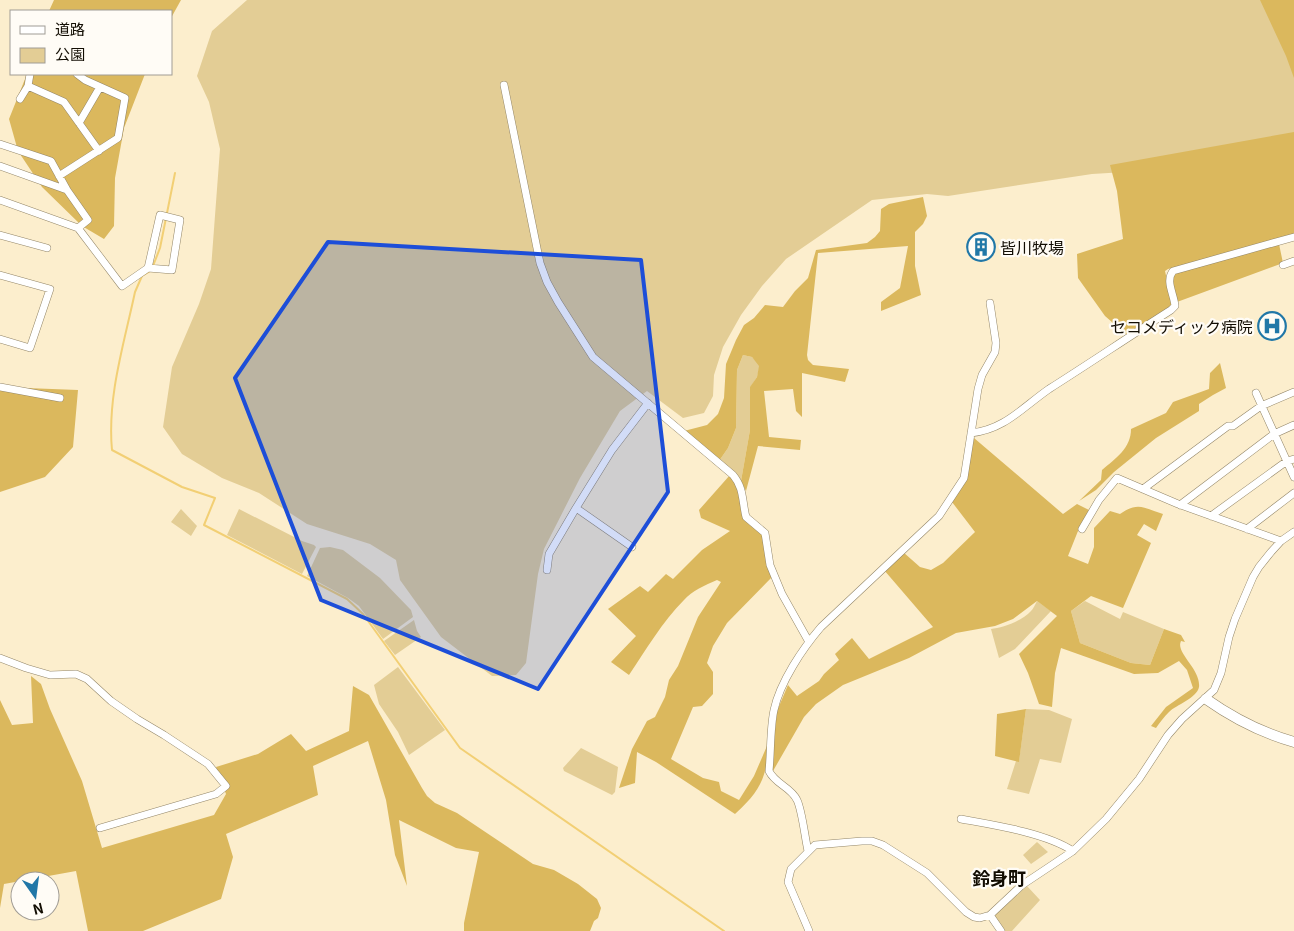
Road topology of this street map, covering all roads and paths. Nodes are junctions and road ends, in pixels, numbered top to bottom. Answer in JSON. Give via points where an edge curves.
{"nodes":[{"id":1,"x":30,"y":75,"type":"edge"},
{"id":2,"x":78,"y":75,"type":"edge"},
{"id":3,"x":504,"y":85,"type":"dead end"},
{"id":4,"x":28,"y":86,"type":"junction"},
{"id":5,"x":100,"y":87,"type":"junction"},
{"id":6,"x":20,"y":99,"type":"dead end"},
{"id":7,"x":79,"y":122,"type":"junction"},
{"id":8,"x":0,"y":144,"type":"edge"},
{"id":9,"x":99,"y":151,"type":"junction"},
{"id":10,"x":0,"y":166,"type":"edge"},
{"id":11,"x":59,"y":176,"type":"junction"},
{"id":12,"x":67,"y":190,"type":"junction"},
{"id":13,"x":0,"y":200,"type":"edge"},
{"id":14,"x":78,"y":228,"type":"junction"},
{"id":15,"x":0,"y":235,"type":"edge"},
{"id":16,"x":1294,"y":237,"type":"edge"},
{"id":17,"x":47,"y":248,"type":"dead end"},
{"id":18,"x":1294,"y":261,"type":"edge"},
{"id":19,"x":1283,"y":265,"type":"dead end"},
{"id":20,"x":148,"y":268,"type":"junction"},
{"id":21,"x":0,"y":275,"type":"edge"},
{"id":22,"x":990,"y":303,"type":"dead end"},
{"id":23,"x":0,"y":340,"type":"edge"},
{"id":24,"x":0,"y":387,"type":"edge"},
{"id":25,"x":1256,"y":392,"type":"dead end"},
{"id":26,"x":1294,"y":392,"type":"edge"},
{"id":27,"x":60,"y":398,"type":"dead end"},
{"id":28,"x":648,"y":403,"type":"junction"},
{"id":29,"x":1261,"y":406,"type":"junction"},
{"id":30,"x":1294,"y":425,"type":"edge"},
{"id":31,"x":971,"y":433,"type":"junction"},
{"id":32,"x":1274,"y":434,"type":"junction"},
{"id":33,"x":1291,"y":460,"type":"edge"},
{"id":34,"x":1294,"y":477,"type":"edge"},
{"id":35,"x":1143,"y":489,"type":"junction"},
{"id":36,"x":1294,"y":493,"type":"edge"},
{"id":37,"x":1180,"y":505,"type":"junction"},
{"id":38,"x":576,"y":508,"type":"junction"},
{"id":39,"x":1211,"y":516,"type":"junction"},
{"id":40,"x":1082,"y":528,"type":"dead end"},
{"id":41,"x":1247,"y":529,"type":"junction"},
{"id":42,"x":1294,"y":532,"type":"edge"},
{"id":43,"x":1281,"y":540,"type":"junction"},
{"id":44,"x":632,"y":547,"type":"dead end"},
{"id":45,"x":547,"y":570,"type":"dead end"},
{"id":46,"x":809,"y":642,"type":"junction"},
{"id":47,"x":0,"y":658,"type":"edge"},
{"id":48,"x":1206,"y":699,"type":"junction"},
{"id":49,"x":1294,"y":742,"type":"edge"},
{"id":50,"x":961,"y":819,"type":"dead end"},
{"id":51,"x":100,"y":828,"type":"dead end"},
{"id":52,"x":808,"y":851,"type":"junction"},
{"id":53,"x":1073,"y":851,"type":"junction"},
{"id":54,"x":990,"y":915,"type":"junction"},
{"id":55,"x":809,"y":931,"type":"edge"},
{"id":56,"x":1001,"y":931,"type":"edge"}],
"edges":[{"from":1,"to":4,"type":"street"},
{"from":2,"to":5,"type":"street"},
{"from":3,"to":28,"type":"street","via":[[540,263],[547,282],[594,357]]},
{"from":4,"to":6,"type":"street"},
{"from":4,"to":7,"type":"street","via":[[64,102]]},
{"from":5,"to":7,"type":"street"},
{"from":5,"to":9,"type":"street","via":[[126,98],[118,138]]},
{"from":7,"to":9,"type":"street"},
{"from":8,"to":11,"type":"street","via":[[51,162]]},
{"from":9,"to":11,"type":"street"},
{"from":10,"to":12,"type":"street"},
{"from":11,"to":12,"type":"street"},
{"from":12,"to":14,"type":"street","via":[[88,220]]},
{"from":13,"to":14,"type":"street"},
{"from":14,"to":20,"type":"street","via":[[122,286]]},
{"from":15,"to":17,"type":"street"},
{"from":16,"to":31,"type":"street","via":[[1173,271],[1169,281],[1175,306],[1171,310],[1041,395],[1008,421],[984,432]]},
{"from":18,"to":19,"type":"street"},
{"from":20,"to":20,"type":"street","via":[[160,216],[180,220],[172,270]]},
{"from":21,"to":23,"type":"street","via":[[50,289],[30,348]]},
{"from":22,"to":31,"type":"street","via":[[995,352],[982,375]]},
{"from":24,"to":27,"type":"street"},
{"from":25,"to":29,"type":"street"},
{"from":26,"to":29,"type":"street"},
{"from":28,"to":38,"type":"street","via":[[612,450]]},
{"from":28,"to":46,"type":"street","via":[[740,483],[746,516],[765,533],[770,566]]},
{"from":29,"to":32,"type":"street"},
{"from":29,"to":35,"type":"street","via":[[1233,426],[1228,426]]},
{"from":30,"to":32,"type":"street"},
{"from":31,"to":46,"type":"street","via":[[964,478],[939,516]]},
{"from":32,"to":33,"type":"street"},
{"from":32,"to":37,"type":"street"},
{"from":33,"to":34,"type":"street"},
{"from":33,"to":39,"type":"street"},
{"from":35,"to":37,"type":"street"},
{"from":35,"to":40,"type":"street","via":[[1117,478]]},
{"from":36,"to":41,"type":"street"},
{"from":37,"to":39,"type":"street"},
{"from":38,"to":44,"type":"street"},
{"from":38,"to":45,"type":"street","via":[[549,554]]},
{"from":39,"to":41,"type":"street"},
{"from":41,"to":43,"type":"street"},
{"from":42,"to":43,"type":"street"},
{"from":43,"to":48,"type":"street","via":[[1253,578],[1235,619],[1217,684]]},
{"from":46,"to":52,"type":"street","via":[[787,678],[774,710],[769,771],[797,800]]},
{"from":47,"to":51,"type":"street","via":[[50,675],[76,674],[87,679],[137,720],[208,764],[226,786],[216,794]]},
{"from":48,"to":49,"type":"street","via":[[1250,726]]},
{"from":48,"to":53,"type":"street","via":[[1168,735],[1139,779]]},
{"from":50,"to":53,"type":"street","via":[[1034,835]]},
{"from":52,"to":54,"type":"street","via":[[825,843],[862,841],[883,845],[926,873],[971,916]]},
{"from":52,"to":55,"type":"street","via":[[790,869],[788,882]]},
{"from":53,"to":54,"type":"street","via":[[1022,885]]},
{"from":54,"to":56,"type":"street"}]}
